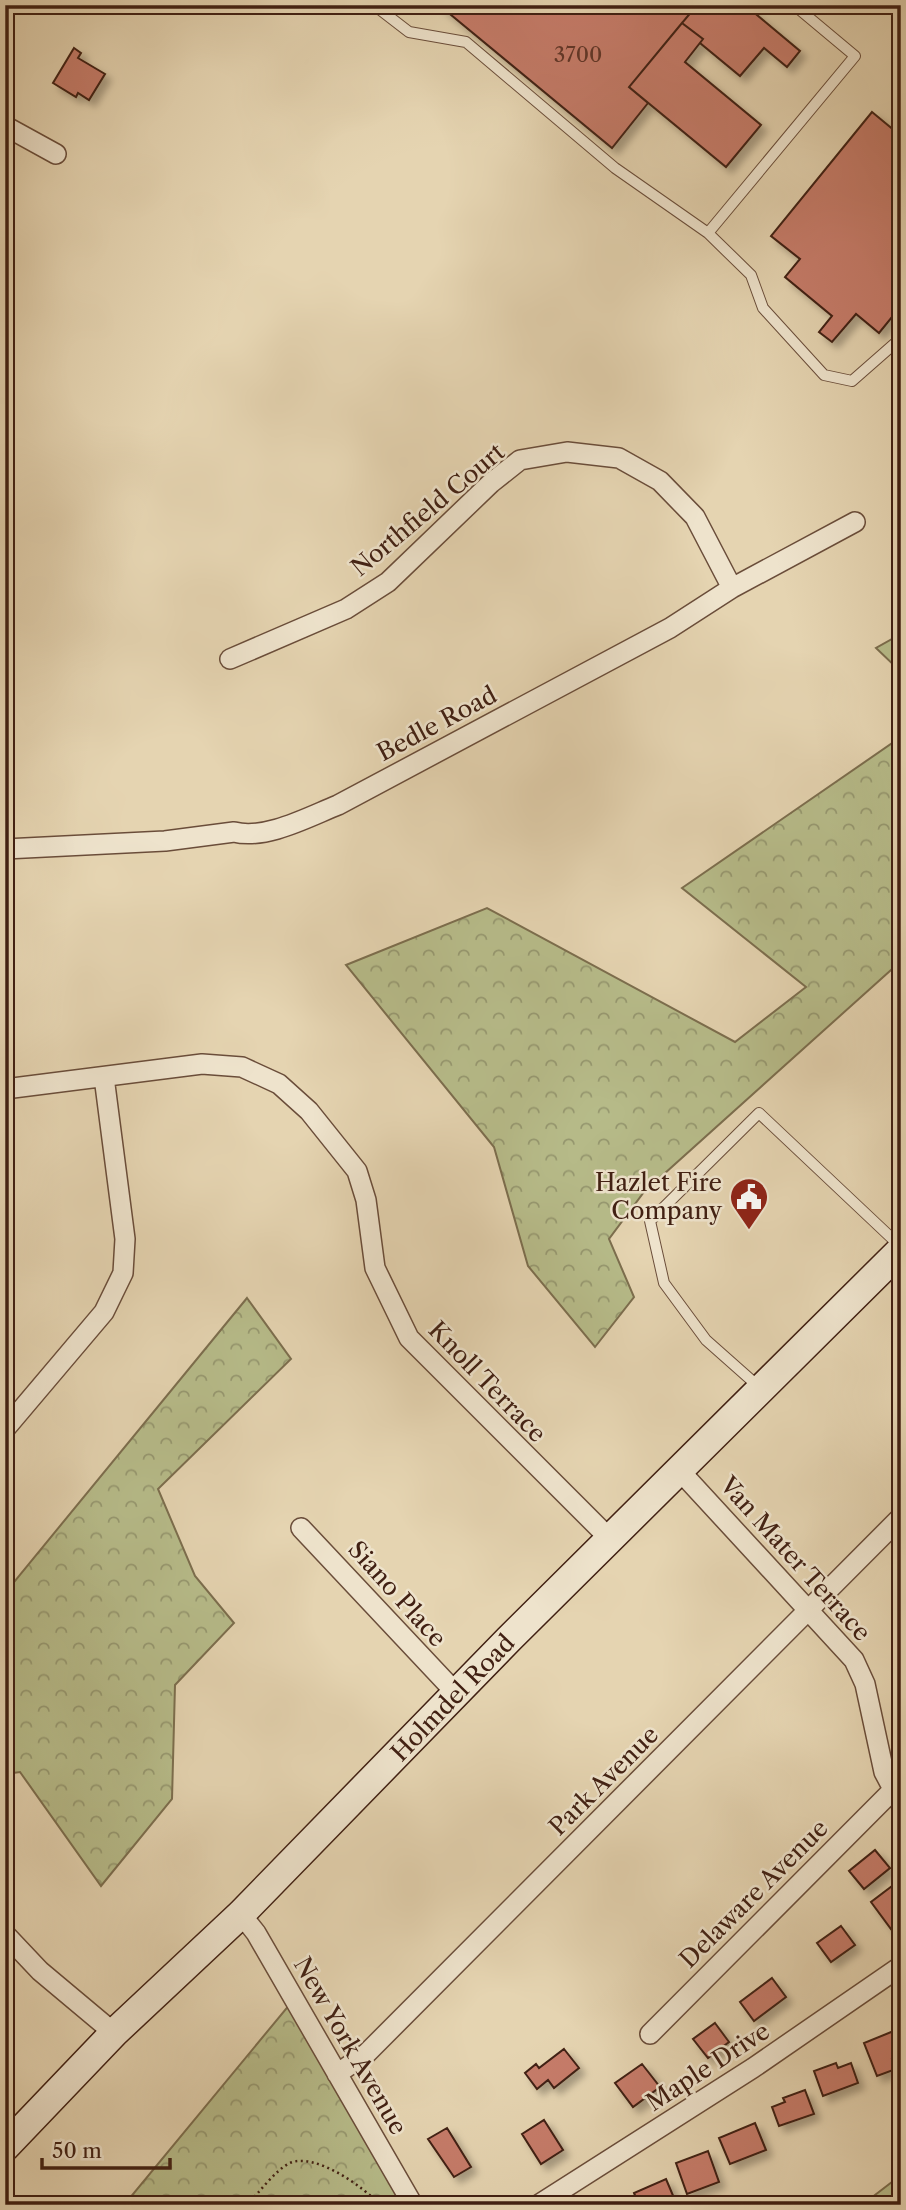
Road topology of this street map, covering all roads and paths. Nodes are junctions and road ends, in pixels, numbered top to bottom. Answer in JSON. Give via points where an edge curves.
{"nodes":[{"id":1,"x":374,"y":5,"type":"edge"},
{"id":2,"x":794,"y":5,"type":"edge"},
{"id":3,"x":5,"y":127,"type":"edge"},
{"id":4,"x":56,"y":154,"type":"dead end"},
{"id":5,"x":708,"y":233,"type":"junction"},
{"id":6,"x":901,"y":338,"type":"edge"},
{"id":7,"x":855,"y":522,"type":"dead end"},
{"id":8,"x":732,"y":588,"type":"junction"},
{"id":9,"x":230,"y":659,"type":"dead end"},
{"id":10,"x":5,"y":849,"type":"edge"},
{"id":11,"x":104,"y":1077,"type":"junction"},
{"id":12,"x":5,"y":1088,"type":"edge"},
{"id":13,"x":901,"y":1248,"type":"edge"},
{"id":14,"x":762,"y":1389,"type":"junction"},
{"id":15,"x":5,"y":1429,"type":"edge"},
{"id":16,"x":680,"y":1471,"type":"junction"},
{"id":17,"x":901,"y":1517,"type":"edge"},
{"id":18,"x":301,"y":1528,"type":"dead end"},
{"id":19,"x":610,"y":1539,"type":"junction"},
{"id":20,"x":809,"y":1609,"type":"junction"},
{"id":21,"x":456,"y":1693,"type":"junction"},
{"id":22,"x":897,"y":1797,"type":"edge"},
{"id":23,"x":241,"y":1914,"type":"junction"},
{"id":24,"x":5,"y":1934,"type":"edge"},
{"id":25,"x":901,"y":1966,"type":"edge"},
{"id":26,"x":114,"y":2033,"type":"junction"},
{"id":27,"x":650,"y":2034,"type":"dead end"},
{"id":28,"x":337,"y":2074,"type":"junction"},
{"id":29,"x":5,"y":2147,"type":"edge"},
{"id":30,"x":247,"y":2205,"type":"edge"},
{"id":31,"x":380,"y":2205,"type":"edge"},
{"id":32,"x":413,"y":2205,"type":"edge"},
{"id":33,"x":538,"y":2205,"type":"edge"}],
"edges":[{"from":1,"to":5,"type":"lane","via":[[409,32],[466,42],[615,168]]},
{"from":2,"to":5,"type":"lane","via":[[855,56]]},
{"from":3,"to":4,"type":"street"},
{"from":5,"to":6,"type":"lane","via":[[751,275],[763,308],[824,374],[852,381]]},
{"from":7,"to":8,"type":"street","name":"Bedle Road"},
{"from":8,"to":9,"type":"street","name":"Northfield Court","via":[[695,517],[660,481],[619,458],[567,452],[520,460],[367,596]]},
{"from":8,"to":10,"type":"street","name":"Bedle Road","via":[[658,634],[338,805],[298,821],[244,835],[234,832],[165,841]]},
{"from":11,"to":12,"type":"street","name":"Knoll Terrace"},
{"from":11,"to":15,"type":"street","via":[[125,1239],[122,1273],[104,1311]]},
{"from":11,"to":19,"type":"street","name":"Knoll Terrace","via":[[225,1064],[261,1073],[293,1095],[357,1171],[366,1200],[375,1268],[409,1338]]},
{"from":13,"to":14,"type":"main road","name":"Holmdel Road"},
{"from":13,"to":14,"type":"lane","via":[[759,1113],[650,1221],[664,1283],[706,1340]]},
{"from":14,"to":16,"type":"main road","name":"Holmdel Road"},
{"from":16,"to":19,"type":"main road","name":"Holmdel Road"},
{"from":16,"to":20,"type":"street","name":"Van Mater Terrace"},
{"from":17,"to":20,"type":"street","name":"Park Avenue"},
{"from":18,"to":21,"type":"street","name":"Siano Place"},
{"from":19,"to":21,"type":"main road","name":"Holmdel Road"},
{"from":20,"to":22,"type":"street","name":"Van Mater Terrace","via":[[860,1671],[877,1747]]},
{"from":20,"to":28,"type":"street","name":"Park Avenue","via":[[367,2053]]},
{"from":21,"to":23,"type":"main road","name":"Holmdel Road"},
{"from":22,"to":27,"type":"street","name":"Delaware Avenue"},
{"from":23,"to":26,"type":"main road","name":"Holmdel Road"},
{"from":23,"to":28,"type":"street","name":"New York Avenue"},
{"from":24,"to":26,"type":"street","via":[[40,1971]]},
{"from":25,"to":33,"type":"street","name":"Maple Drive","via":[[753,2068]]},
{"from":26,"to":29,"type":"main road","name":"Holmdel Road"},
{"from":28,"to":32,"type":"street","name":"New York Avenue"},
{"from":30,"to":31,"type":"path","via":[[285,2167],[302,2162],[330,2169]]}]}
